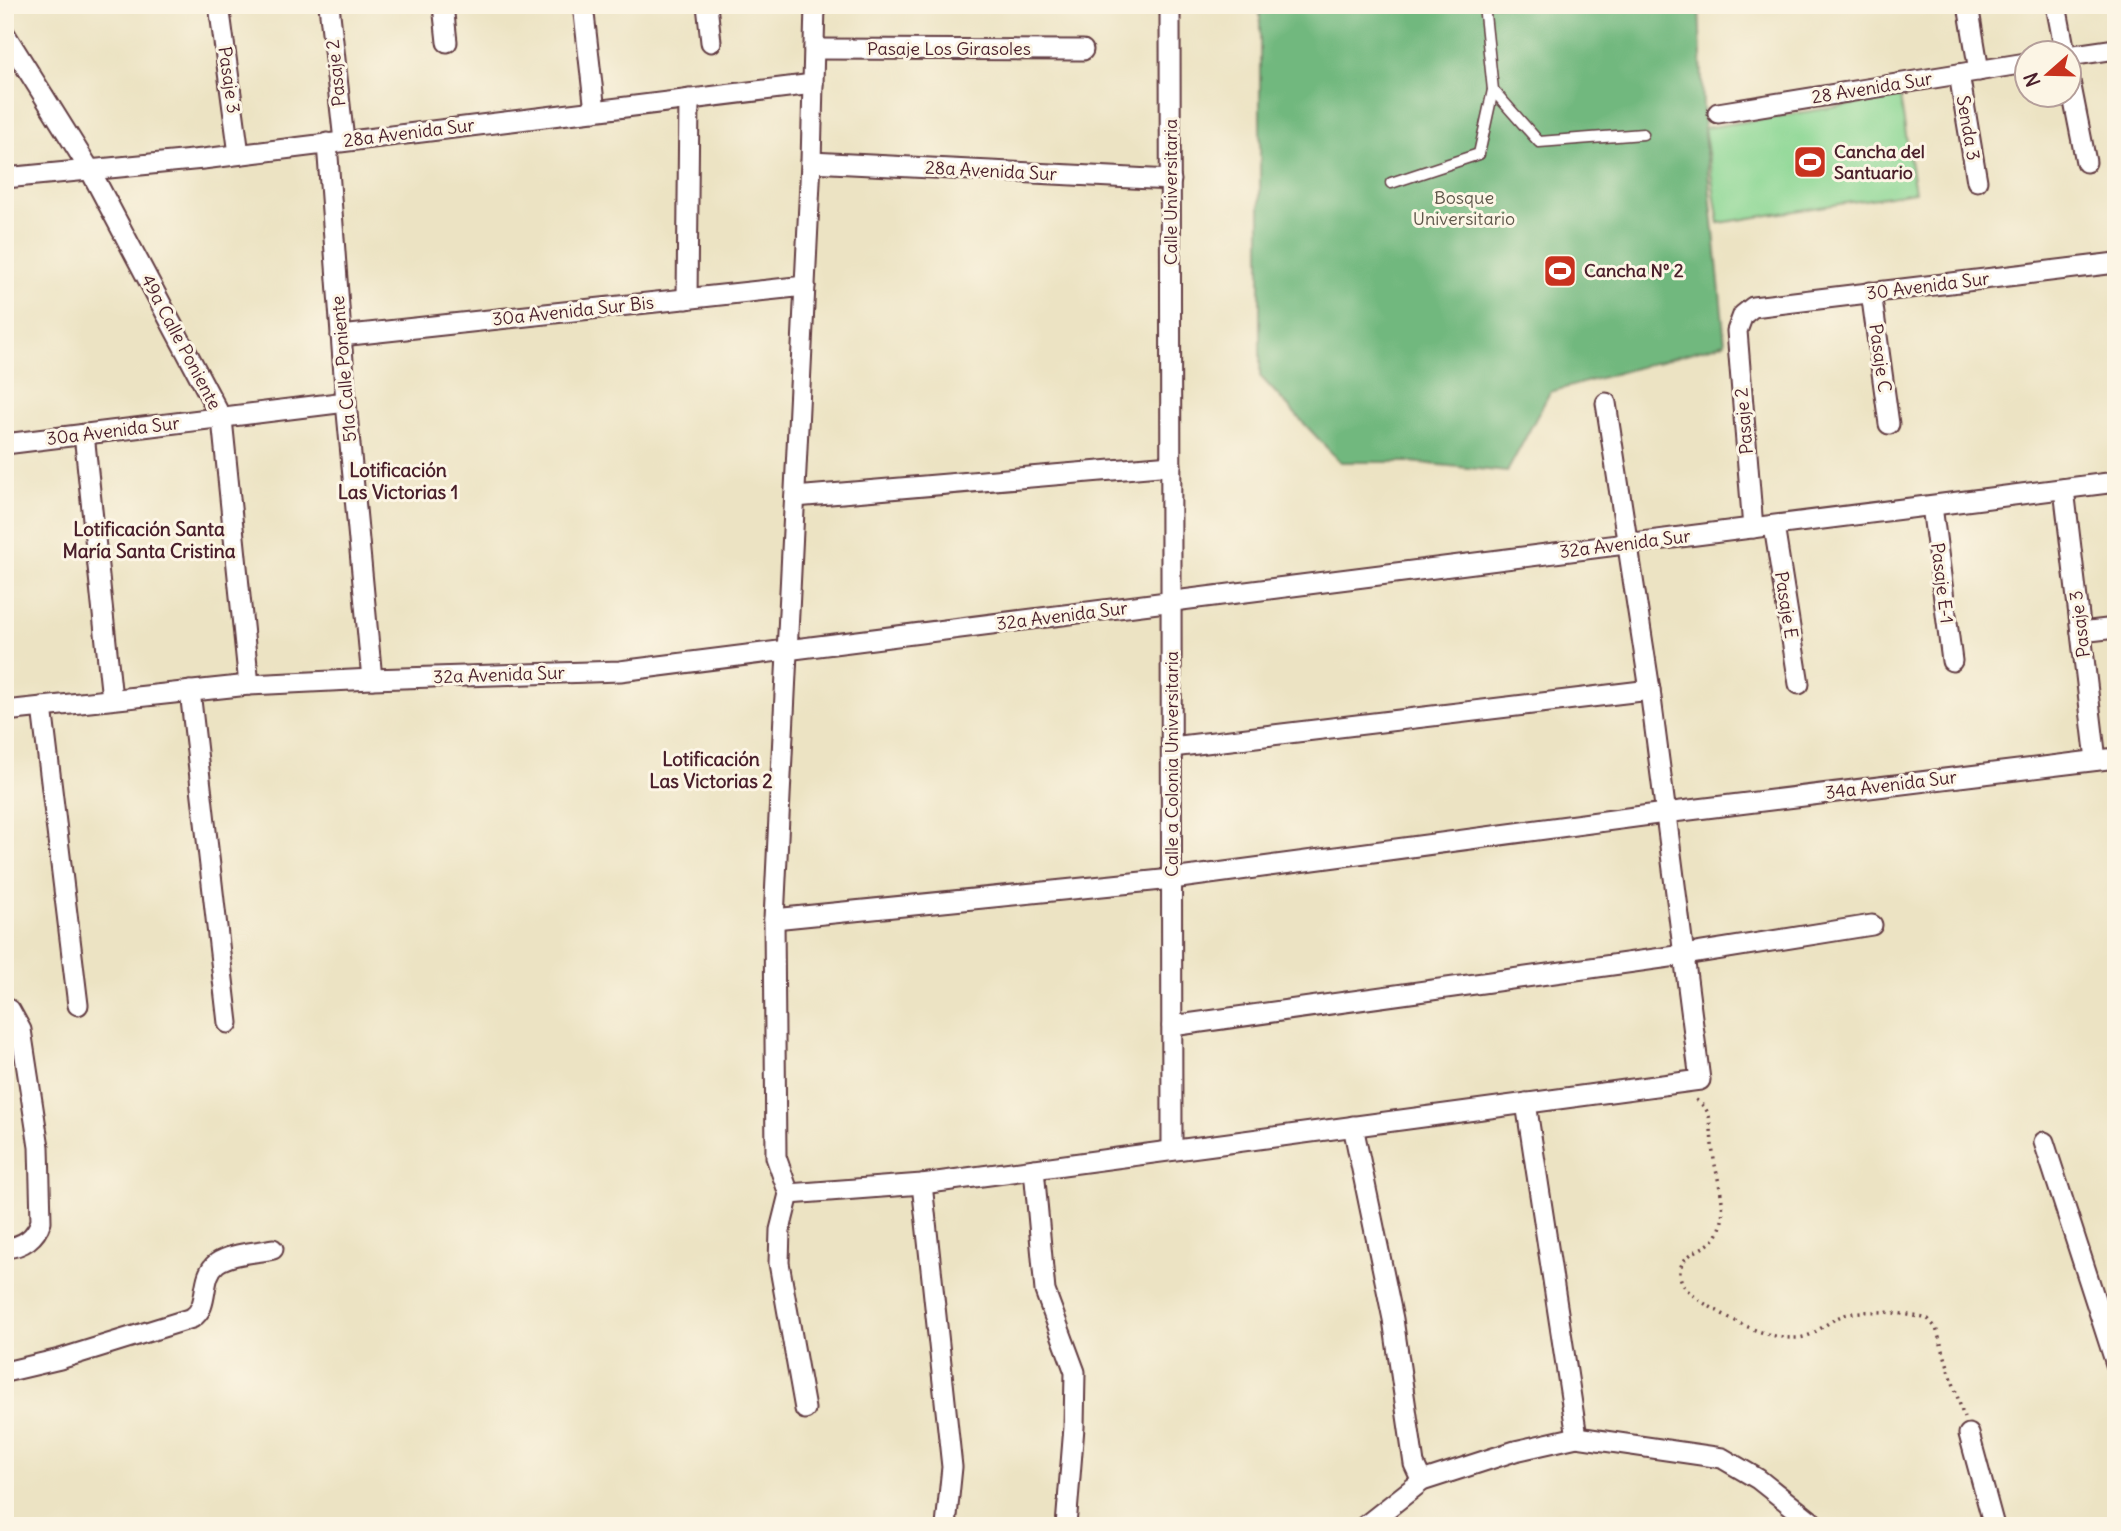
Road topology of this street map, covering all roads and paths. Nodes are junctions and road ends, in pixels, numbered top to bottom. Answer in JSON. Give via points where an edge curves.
{"nodes":[{"id":1,"x":219,"y":5,"type":"edge"},
{"id":2,"x":329,"y":5,"type":"edge"},
{"id":3,"x":443,"y":5,"type":"edge"},
{"id":4,"x":583,"y":5,"type":"edge"},
{"id":5,"x":707,"y":5,"type":"edge"},
{"id":6,"x":815,"y":5,"type":"edge"},
{"id":7,"x":1170,"y":5,"type":"edge"},
{"id":8,"x":1484,"y":5,"type":"edge"},
{"id":9,"x":1968,"y":5,"type":"edge"},
{"id":10,"x":2056,"y":5,"type":"edge"},
{"id":11,"x":5,"y":34,"type":"edge"},
{"id":12,"x":2063,"y":38,"type":"edge"},
{"id":13,"x":447,"y":42,"type":"dead end"},
{"id":14,"x":711,"y":42,"type":"dead end"},
{"id":15,"x":814,"y":49,"type":"junction"},
{"id":16,"x":2116,"y":49,"type":"edge"},
{"id":17,"x":1083,"y":50,"type":"dead end"},
{"id":18,"x":2082,"y":52,"type":"edge"},
{"id":19,"x":2012,"y":65,"type":"edge"},
{"id":20,"x":1979,"y":71,"type":"junction"},
{"id":21,"x":1959,"y":74,"type":"junction"},
{"id":22,"x":813,"y":84,"type":"junction"},
{"id":23,"x":1493,"y":90,"type":"junction"},
{"id":24,"x":689,"y":99,"type":"junction"},
{"id":25,"x":2075,"y":108,"type":"edge"},
{"id":26,"x":595,"y":111,"type":"junction"},
{"id":27,"x":1718,"y":113,"type":"dead end"},
{"id":28,"x":1643,"y":134,"type":"dead end"},
{"id":29,"x":335,"y":142,"type":"junction"},
{"id":30,"x":239,"y":154,"type":"junction"},
{"id":31,"x":811,"y":162,"type":"junction"},
{"id":32,"x":2086,"y":162,"type":"dead end"},
{"id":33,"x":90,"y":170,"type":"junction"},
{"id":34,"x":5,"y":178,"type":"edge"},
{"id":35,"x":1171,"y":180,"type":"junction"},
{"id":36,"x":1977,"y":181,"type":"dead end"},
{"id":37,"x":1391,"y":183,"type":"dead end"},
{"id":38,"x":2116,"y":263,"type":"edge"},
{"id":39,"x":805,"y":286,"type":"junction"},
{"id":40,"x":1871,"y":292,"type":"junction"},
{"id":41,"x":687,"y":299,"type":"junction"},
{"id":42,"x":1743,"y":315,"type":"joint"},
{"id":43,"x":341,"y":336,"type":"junction"},
{"id":44,"x":1171,"y":378,"type":"joint"},
{"id":45,"x":346,"y":402,"type":"junction"},
{"id":46,"x":1606,"y":403,"type":"dead end"},
{"id":47,"x":222,"y":418,"type":"junction"},
{"id":48,"x":1889,"y":424,"type":"dead end"},
{"id":49,"x":84,"y":434,"type":"junction"},
{"id":50,"x":5,"y":444,"type":"edge"},
{"id":51,"x":1171,"y":465,"type":"junction"},
{"id":52,"x":2116,"y":482,"type":"edge"},
{"id":53,"x":2064,"y":489,"type":"junction"},
{"id":54,"x":794,"y":497,"type":"junction"},
{"id":55,"x":1932,"y":506,"type":"junction"},
{"id":56,"x":1774,"y":526,"type":"junction"},
{"id":57,"x":1753,"y":528,"type":"junction"},
{"id":58,"x":1626,"y":544,"type":"junction"},
{"id":59,"x":1171,"y":602,"type":"junction"},
{"id":60,"x":2116,"y":628,"type":"edge"},
{"id":61,"x":2081,"y":632,"type":"junction"},
{"id":62,"x":787,"y":651,"type":"junction"},
{"id":63,"x":1952,"y":661,"type":"dead end"},
{"id":64,"x":372,"y":679,"type":"junction"},
{"id":65,"x":1798,"y":684,"type":"dead end"},
{"id":66,"x":249,"y":685,"type":"junction"},
{"id":67,"x":1650,"y":690,"type":"junction"},
{"id":68,"x":190,"y":691,"type":"junction"},
{"id":69,"x":112,"y":699,"type":"junction"},
{"id":70,"x":43,"y":707,"type":"junction"},
{"id":71,"x":5,"y":711,"type":"edge"},
{"id":72,"x":1172,"y":747,"type":"junction"},
{"id":73,"x":2106,"y":759,"type":"edge"},
{"id":74,"x":1665,"y":813,"type":"junction"},
{"id":75,"x":1172,"y":879,"type":"junction"},
{"id":76,"x":774,"y":919,"type":"junction"},
{"id":77,"x":1872,"y":925,"type":"dead end"},
{"id":78,"x":1684,"y":955,"type":"junction"},
{"id":79,"x":79,"y":1005,"type":"dead end"},
{"id":80,"x":5,"y":1007,"type":"edge"},
{"id":81,"x":228,"y":1023,"type":"dead end"},
{"id":82,"x":1172,"y":1026,"type":"junction"},
{"id":83,"x":1668,"y":1084,"type":"junction"},
{"id":84,"x":1526,"y":1103,"type":"junction"},
{"id":85,"x":1353,"y":1126,"type":"junction"},
{"id":86,"x":2044,"y":1142,"type":"dead end"},
{"id":87,"x":1172,"y":1150,"type":"junction"},
{"id":88,"x":1034,"y":1169,"type":"junction"},
{"id":89,"x":922,"y":1184,"type":"junction"},
{"id":90,"x":789,"y":1195,"type":"junction"},
{"id":91,"x":5,"y":1248,"type":"edge"},
{"id":92,"x":272,"y":1250,"type":"dead end"},
{"id":93,"x":2116,"y":1364,"type":"edge"},
{"id":94,"x":5,"y":1372,"type":"edge"},
{"id":95,"x":805,"y":1409,"type":"dead end"},
{"id":96,"x":1969,"y":1434,"type":"joint"},
{"id":97,"x":1577,"y":1437,"type":"junction"},
{"id":98,"x":1422,"y":1481,"type":"junction"},
{"id":99,"x":946,"y":1526,"type":"edge"},
{"id":100,"x":1066,"y":1526,"type":"edge"},
{"id":101,"x":1365,"y":1526,"type":"edge"},
{"id":102,"x":1817,"y":1526,"type":"edge"},
{"id":103,"x":1994,"y":1526,"type":"edge"}],
"edges":[{"from":1,"to":30,"type":"street","name":"Pasaje 3"},
{"from":2,"to":29,"type":"street","name":"Pasaje 2"},
{"from":3,"to":13,"type":"street"},
{"from":4,"to":26,"type":"street"},
{"from":5,"to":14,"type":"street"},
{"from":6,"to":15,"type":"street"},
{"from":7,"to":35,"type":"street","name":"Calle Universitaria"},
{"from":8,"to":23,"type":"lane"},
{"from":9,"to":20,"type":"street"},
{"from":10,"to":12,"type":"street"},
{"from":11,"to":33,"type":"street","name":"49a Calle Poniente"},
{"from":15,"to":17,"type":"street","name":"Pasaje Los Girasoles"},
{"from":15,"to":22,"type":"street"},
{"from":16,"to":18,"type":"street"},
{"from":19,"to":20,"type":"street","name":"28 Avenida Sur"},
{"from":20,"to":21,"type":"street","name":"28 Avenida Sur"},
{"from":21,"to":27,"type":"street","name":"28 Avenida Sur"},
{"from":21,"to":36,"type":"street","name":"Senda 3"},
{"from":22,"to":24,"type":"street","name":"28a Avenida Sur"},
{"from":22,"to":31,"type":"street"},
{"from":23,"to":28,"type":"lane","via":[[1539,142]]},
{"from":23,"to":37,"type":"lane","via":[[1479,153]]},
{"from":24,"to":26,"type":"street","name":"28a Avenida Sur"},
{"from":24,"to":41,"type":"street"},
{"from":25,"to":32,"type":"street"},
{"from":26,"to":29,"type":"street","name":"28a Avenida Sur"},
{"from":29,"to":30,"type":"street","name":"28a Avenida Sur"},
{"from":29,"to":43,"type":"street","name":"51a Calle Poniente"},
{"from":30,"to":33,"type":"street","name":"28a Avenida Sur"},
{"from":31,"to":35,"type":"street","name":"28a Avenida Sur"},
{"from":31,"to":39,"type":"street"},
{"from":33,"to":34,"type":"street","name":"28a Avenida Sur"},
{"from":33,"to":47,"type":"street","name":"49a Calle Poniente"},
{"from":35,"to":44,"type":"street","name":"Calle Universitaria"},
{"from":38,"to":40,"type":"street","name":"30 Avenida Sur"},
{"from":39,"to":41,"type":"street","name":"30a Avenida Sur Bis"},
{"from":39,"to":54,"type":"street"},
{"from":40,"to":42,"type":"street","name":"30 Avenida Sur","via":[[1763,305]]},
{"from":40,"to":48,"type":"street","name":"Pasaje C"},
{"from":41,"to":43,"type":"street","name":"30a Avenida Sur Bis"},
{"from":42,"to":57,"type":"street","name":"Pasaje 2","via":[[1737,331]]},
{"from":43,"to":45,"type":"street","name":"51a Calle Poniente"},
{"from":44,"to":51,"type":"street","name":"Calle a Colonia Universitaria"},
{"from":45,"to":47,"type":"street","name":"30a Avenida Sur"},
{"from":45,"to":64,"type":"street","name":"51a Calle Poniente"},
{"from":46,"to":58,"type":"street"},
{"from":47,"to":49,"type":"street","name":"30a Avenida Sur"},
{"from":47,"to":66,"type":"street","name":"49a Calle Poniente"},
{"from":49,"to":50,"type":"street","name":"30a Avenida Sur"},
{"from":49,"to":69,"type":"street"},
{"from":51,"to":54,"type":"street"},
{"from":51,"to":59,"type":"street","name":"Calle a Colonia Universitaria"},
{"from":52,"to":53,"type":"street","name":"32a Avenida Sur"},
{"from":53,"to":55,"type":"street","name":"32a Avenida Sur"},
{"from":53,"to":61,"type":"street","name":"Pasaje 3"},
{"from":54,"to":62,"type":"street"},
{"from":55,"to":56,"type":"street","name":"32a Avenida Sur"},
{"from":55,"to":63,"type":"street","name":"Pasaje E-1"},
{"from":56,"to":57,"type":"street","name":"32a Avenida Sur"},
{"from":56,"to":65,"type":"street","name":"Pasaje E"},
{"from":57,"to":58,"type":"street","name":"32a Avenida Sur"},
{"from":58,"to":59,"type":"street","name":"32a Avenida Sur"},
{"from":58,"to":67,"type":"street"},
{"from":59,"to":62,"type":"street","name":"32a Avenida Sur"},
{"from":59,"to":72,"type":"street","name":"Calle a Colonia Universitaria"},
{"from":60,"to":61,"type":"street"},
{"from":61,"to":73,"type":"street","name":"Pasaje 3"},
{"from":62,"to":64,"type":"street","name":"32a Avenida Sur","via":[[620,671]]},
{"from":62,"to":76,"type":"street"},
{"from":64,"to":66,"type":"street","name":"32a Avenida Sur"},
{"from":66,"to":68,"type":"street","name":"32a Avenida Sur"},
{"from":67,"to":72,"type":"street"},
{"from":67,"to":74,"type":"street"},
{"from":68,"to":69,"type":"street","name":"32a Avenida Sur"},
{"from":68,"to":81,"type":"street"},
{"from":69,"to":70,"type":"street","name":"32a Avenida Sur"},
{"from":70,"to":71,"type":"street","name":"32a Avenida Sur"},
{"from":70,"to":79,"type":"street"},
{"from":72,"to":75,"type":"street","name":"Calle a Colonia Universitaria"},
{"from":73,"to":74,"type":"street","name":"34a Avenida Sur"},
{"from":74,"to":75,"type":"street","name":"34a Avenida Sur"},
{"from":74,"to":78,"type":"street"},
{"from":75,"to":76,"type":"street","name":"34a Avenida Sur"},
{"from":75,"to":82,"type":"street","name":"Calle a Colonia Universitaria"},
{"from":76,"to":90,"type":"street","via":[[776,1157]]},
{"from":77,"to":78,"type":"street"},
{"from":78,"to":82,"type":"street"},
{"from":78,"to":83,"type":"street","via":[[1700,1080]]},
{"from":80,"to":91,"type":"street","via":[[21,1030],[39,1147],[41,1221],[27,1241]]},
{"from":82,"to":87,"type":"street","name":"Calle a Colonia Universitaria"},
{"from":83,"to":84,"type":"street"},
{"from":83,"to":96,"type":"path","via":[[1706,1108],[1722,1209],[1716,1238],[1682,1263],[1684,1287],[1753,1329],[1784,1338],[1811,1335],[1850,1313],[1893,1312],[1928,1319],[1936,1328]]},
{"from":84,"to":85,"type":"street"},
{"from":84,"to":97,"type":"street"},
{"from":85,"to":87,"type":"street"},
{"from":85,"to":98,"type":"street","via":[[1393,1319],[1414,1464]]},
{"from":86,"to":93,"type":"street"},
{"from":87,"to":88,"type":"street"},
{"from":88,"to":89,"type":"street"},
{"from":88,"to":100,"type":"street","via":[[1045,1291],[1075,1372]]},
{"from":89,"to":90,"type":"street"},
{"from":89,"to":99,"type":"street","via":[[952,1467]]},
{"from":90,"to":95,"type":"street","via":[[780,1230],[779,1263]]},
{"from":92,"to":94,"type":"street","via":[[215,1264],[208,1275],[202,1308],[192,1318]]},
{"from":96,"to":103,"type":"street"},
{"from":97,"to":98,"type":"street"},
{"from":97,"to":102,"type":"street","via":[[1722,1458],[1758,1479]]},
{"from":98,"to":101,"type":"street"}]}
